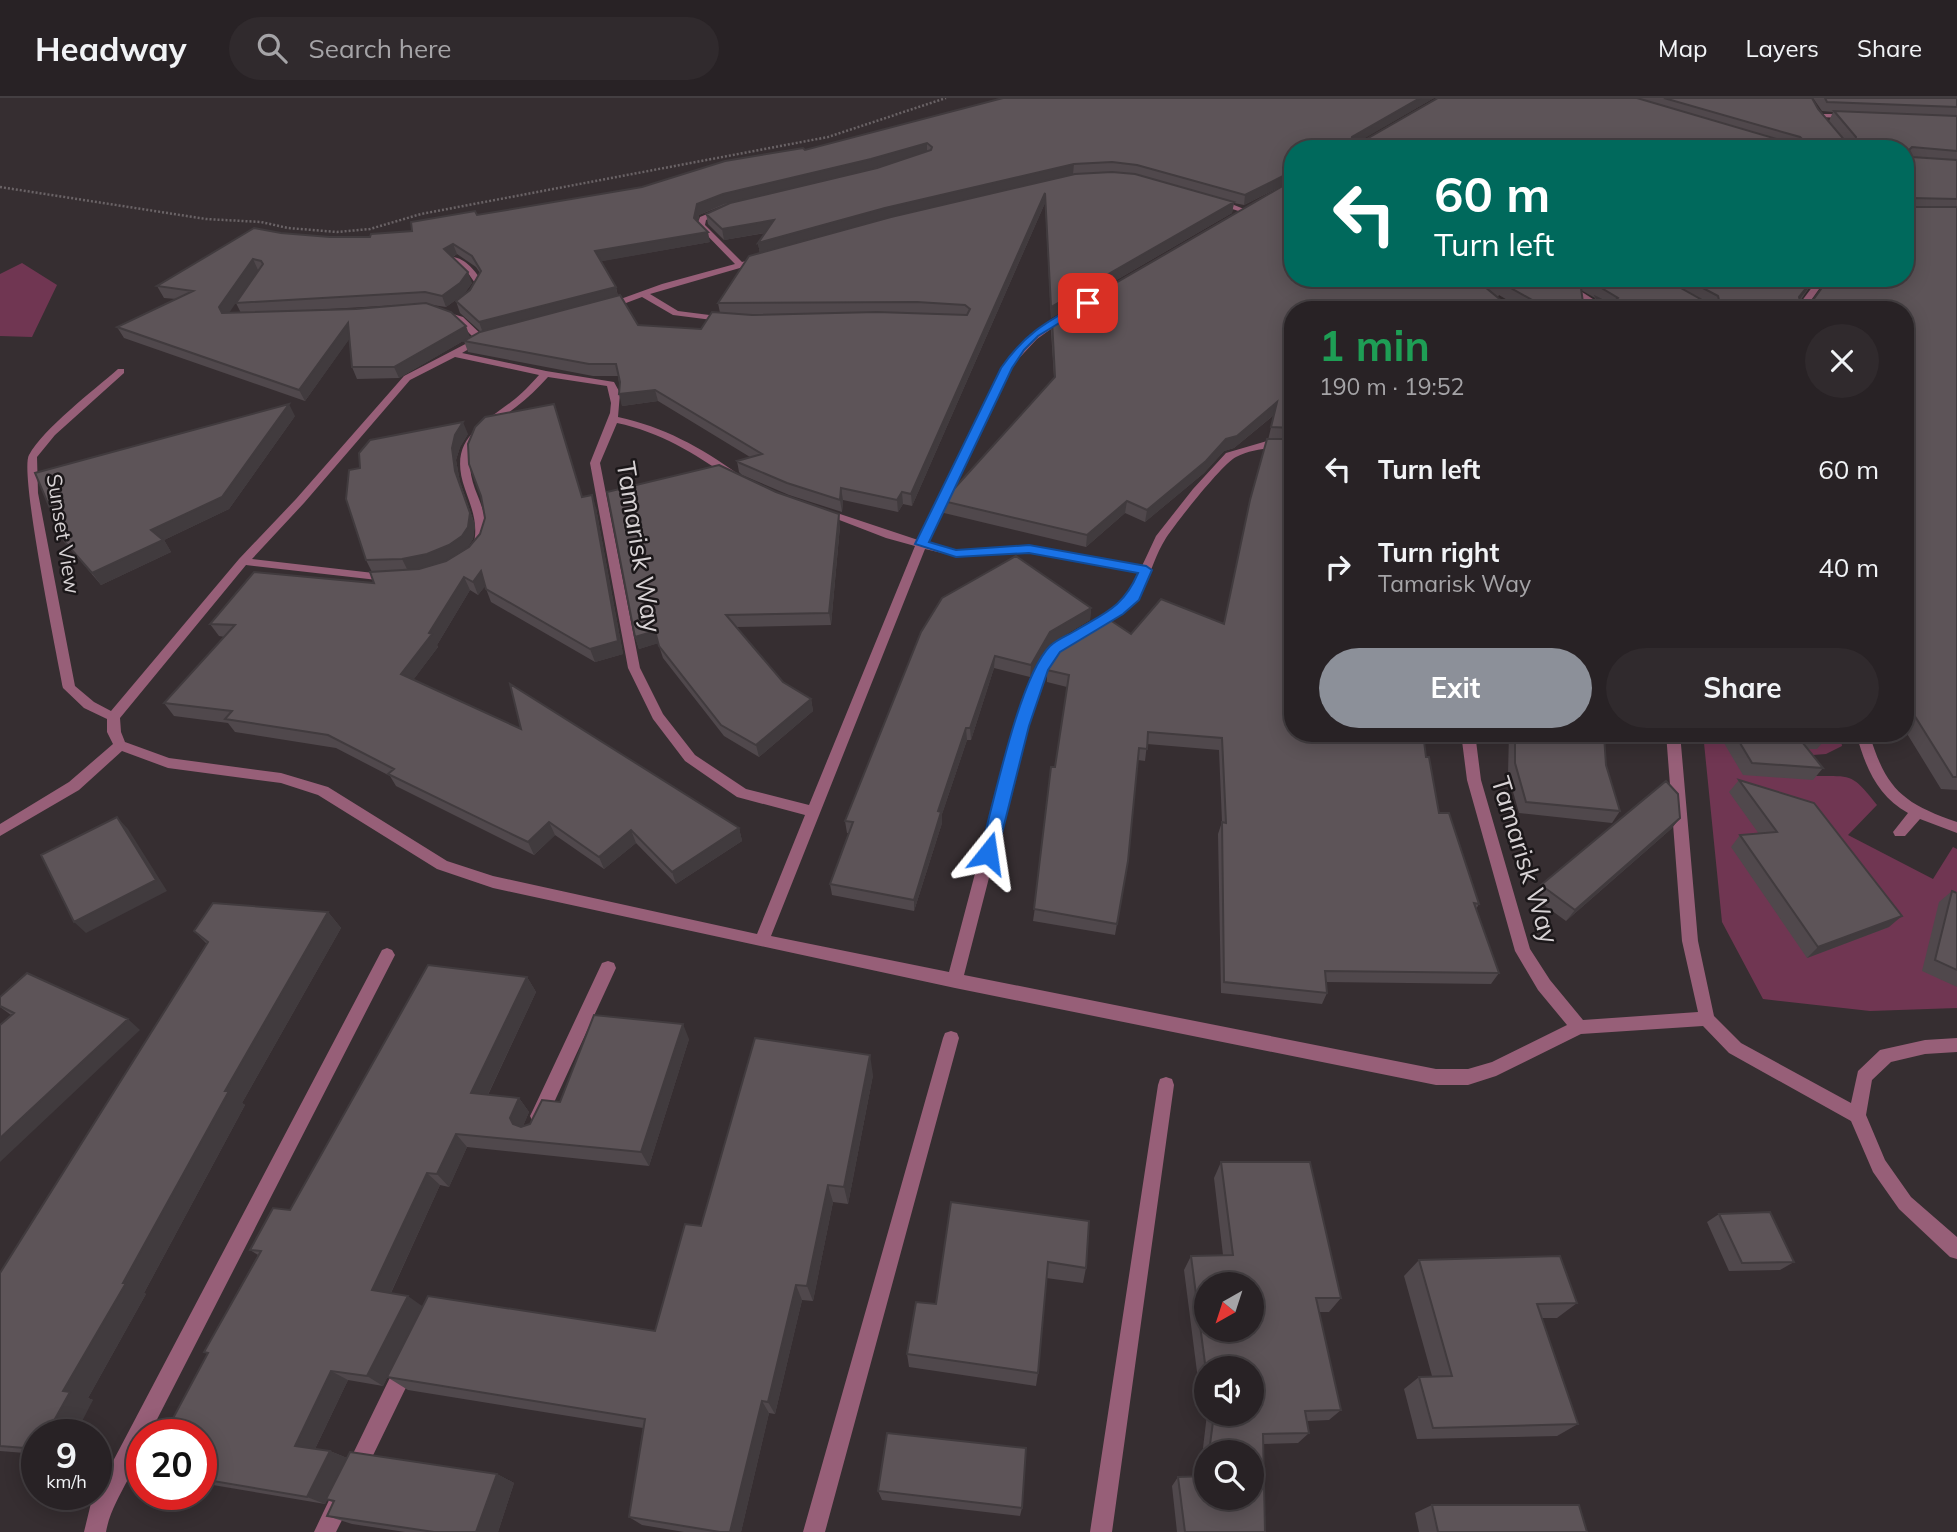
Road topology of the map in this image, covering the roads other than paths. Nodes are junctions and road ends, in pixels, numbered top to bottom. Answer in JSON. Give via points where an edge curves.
{"nodes":[{"id":1,"x":1812,"y":107,"type":"edge"},
{"id":2,"x":1817,"y":116,"type":"junction"},
{"id":3,"x":1866,"y":117,"type":"edge"},
{"id":4,"x":1823,"y":123,"type":"edge"},
{"id":5,"x":1202,"y":198,"type":"edge"},
{"id":6,"x":1254,"y":205,"type":"edge"},
{"id":7,"x":728,"y":209,"type":"edge"},
{"id":8,"x":1245,"y":211,"type":"junction"},
{"id":9,"x":1233,"y":218,"type":"edge"},
{"id":10,"x":765,"y":258,"type":"edge"},
{"id":11,"x":455,"y":259,"type":"edge"},
{"id":12,"x":740,"y":264,"type":"junction"},
{"id":13,"x":1579,"y":294,"type":"edge"},
{"id":14,"x":645,"y":295,"type":"junction"},
{"id":15,"x":469,"y":298,"type":"edge"},
{"id":16,"x":1591,"y":301,"type":"edge"},
{"id":17,"x":459,"y":306,"type":"edge"},
{"id":18,"x":602,"y":308,"type":"edge"},
{"id":19,"x":1079,"y":308,"type":"edge"},
{"id":20,"x":429,"y":309,"type":"edge"},
{"id":21,"x":449,"y":313,"type":"junction"},
{"id":22,"x":741,"y":320,"type":"edge"},
{"id":23,"x":492,"y":337,"type":"edge"},
{"id":24,"x":480,"y":339,"type":"junction"},
{"id":25,"x":454,"y":354,"type":"junction"},
{"id":26,"x":121,"y":371,"type":"dead end"},
{"id":27,"x":546,"y":374,"type":"junction"},
{"id":28,"x":614,"y":419,"type":"junction"},
{"id":29,"x":1284,"y":445,"type":"edge"},
{"id":30,"x":749,"y":484,"type":"edge"},
{"id":31,"x":808,"y":507,"type":"edge"},
{"id":32,"x":921,"y":544,"type":"junction"},
{"id":33,"x":472,"y":552,"type":"edge"},
{"id":34,"x":243,"y":561,"type":"junction"},
{"id":35,"x":1146,"y":570,"type":"junction"},
{"id":36,"x":405,"y":578,"type":"edge"},
{"id":37,"x":113,"y":717,"type":"junction"},
{"id":38,"x":1469,"y":742,"type":"edge"},
{"id":39,"x":1673,"y":742,"type":"edge"},
{"id":40,"x":1865,"y":742,"type":"edge"},
{"id":41,"x":120,"y":745,"type":"junction"},
{"id":42,"x":814,"y":812,"type":"junction"},
{"id":43,"x":1916,"y":814,"type":"junction"},
{"id":44,"x":1957,"y":828,"type":"edge"},
{"id":45,"x":0,"y":831,"type":"edge"},
{"id":46,"x":1900,"y":832,"type":"dead end"},
{"id":47,"x":762,"y":941,"type":"junction"},
{"id":48,"x":387,"y":955,"type":"dead end"},
{"id":49,"x":608,"y":968,"type":"dead end"},
{"id":50,"x":956,"y":981,"type":"junction"},
{"id":51,"x":1707,"y":1019,"type":"junction"},
{"id":52,"x":1579,"y":1027,"type":"junction"},
{"id":53,"x":951,"y":1038,"type":"dead end"},
{"id":54,"x":1957,"y":1045,"type":"edge"},
{"id":55,"x":1166,"y":1085,"type":"dead end"},
{"id":56,"x":1857,"y":1115,"type":"junction"},
{"id":57,"x":533,"y":1129,"type":"edge"},
{"id":58,"x":1957,"y":1250,"type":"edge"},
{"id":59,"x":413,"y":1350,"type":"edge"},
{"id":60,"x":95,"y":1532,"type":"edge"},
{"id":61,"x":325,"y":1532,"type":"edge"},
{"id":62,"x":814,"y":1532,"type":"edge"},
{"id":63,"x":1101,"y":1532,"type":"edge"}],
"edges":[{"from":1,"to":2,"type":"lane"},
{"from":2,"to":3,"type":"lane"},
{"from":2,"to":4,"type":"lane"},
{"from":5,"to":8,"type":"lane"},
{"from":6,"to":8,"type":"lane"},
{"from":7,"to":12,"type":"lane","via":[[703,219],[701,225]]},
{"from":8,"to":9,"type":"lane"},
{"from":10,"to":12,"type":"lane"},
{"from":11,"to":15,"type":"lane","via":[[479,283]]},
{"from":12,"to":14,"type":"lane"},
{"from":13,"to":16,"type":"lane"},
{"from":14,"to":18,"type":"lane"},
{"from":14,"to":22,"type":"lane","via":[[676,313],[713,321]]},
{"from":17,"to":21,"type":"lane"},
{"from":19,"to":32,"type":"lane","via":[[1035,334],[1006,368]]},
{"from":20,"to":21,"type":"lane"},
{"from":21,"to":24,"type":"lane"},
{"from":23,"to":24,"type":"lane"},
{"from":24,"to":25,"type":"lane"},
{"from":25,"to":27,"type":"lane"},
{"from":25,"to":34,"type":"lane","via":[[407,379]]},
{"from":26,"to":37,"type":"lane","name":"Sunset View","via":[[32,457],[33,493],[69,688]]},
{"from":27,"to":28,"type":"lane","name":"Tamarisk Way","via":[[611,384],[617,400]]},
{"from":27,"to":33,"type":"lane","via":[[468,447],[463,473],[483,532],[480,546]]},
{"from":28,"to":30,"type":"lane","via":[[676,436]]},
{"from":28,"to":42,"type":"lane","name":"Tamarisk Way","via":[[595,463],[634,668],[658,716],[690,758],[742,793]]},
{"from":29,"to":35,"type":"lane","via":[[1267,444],[1230,455],[1160,538]]},
{"from":31,"to":32,"type":"lane"},
{"from":32,"to":35,"type":"lane","via":[[956,554],[1029,549]]},
{"from":32,"to":42,"type":"lane"},
{"from":34,"to":36,"type":"lane","via":[[384,580]]},
{"from":34,"to":37,"type":"lane"},
{"from":35,"to":50,"type":"lane","via":[[1134,597],[1055,649],[1042,670],[1021,726]]},
{"from":37,"to":41,"type":"lane"},
{"from":38,"to":52,"type":"lane","name":"Tamarisk Way","via":[[1474,780],[1523,951]]},
{"from":39,"to":51,"type":"lane","via":[[1690,941]]},
{"from":40,"to":43,"type":"lane","via":[[1871,765],[1887,790]]},
{"from":41,"to":45,"type":"lane","via":[[74,786]]},
{"from":41,"to":47,"type":"lane","via":[[168,763],[281,778],[323,791],[442,865],[493,882]]},
{"from":42,"to":47,"type":"lane"},
{"from":43,"to":44,"type":"lane"},
{"from":43,"to":46,"type":"lane"},
{"from":47,"to":50,"type":"lane"},
{"from":48,"to":60,"type":"lane","via":[[99,1511]]},
{"from":49,"to":57,"type":"lane"},
{"from":50,"to":52,"type":"lane","via":[[1436,1077],[1468,1077],[1496,1068]]},
{"from":51,"to":52,"type":"lane"},
{"from":51,"to":56,"type":"lane","via":[[1735,1048]]},
{"from":53,"to":62,"type":"lane"},
{"from":54,"to":56,"type":"lane","via":[[1886,1055],[1864,1076]]},
{"from":55,"to":63,"type":"lane"},
{"from":56,"to":58,"type":"lane","via":[[1879,1166],[1905,1203]]},
{"from":59,"to":61,"type":"lane"}]}
